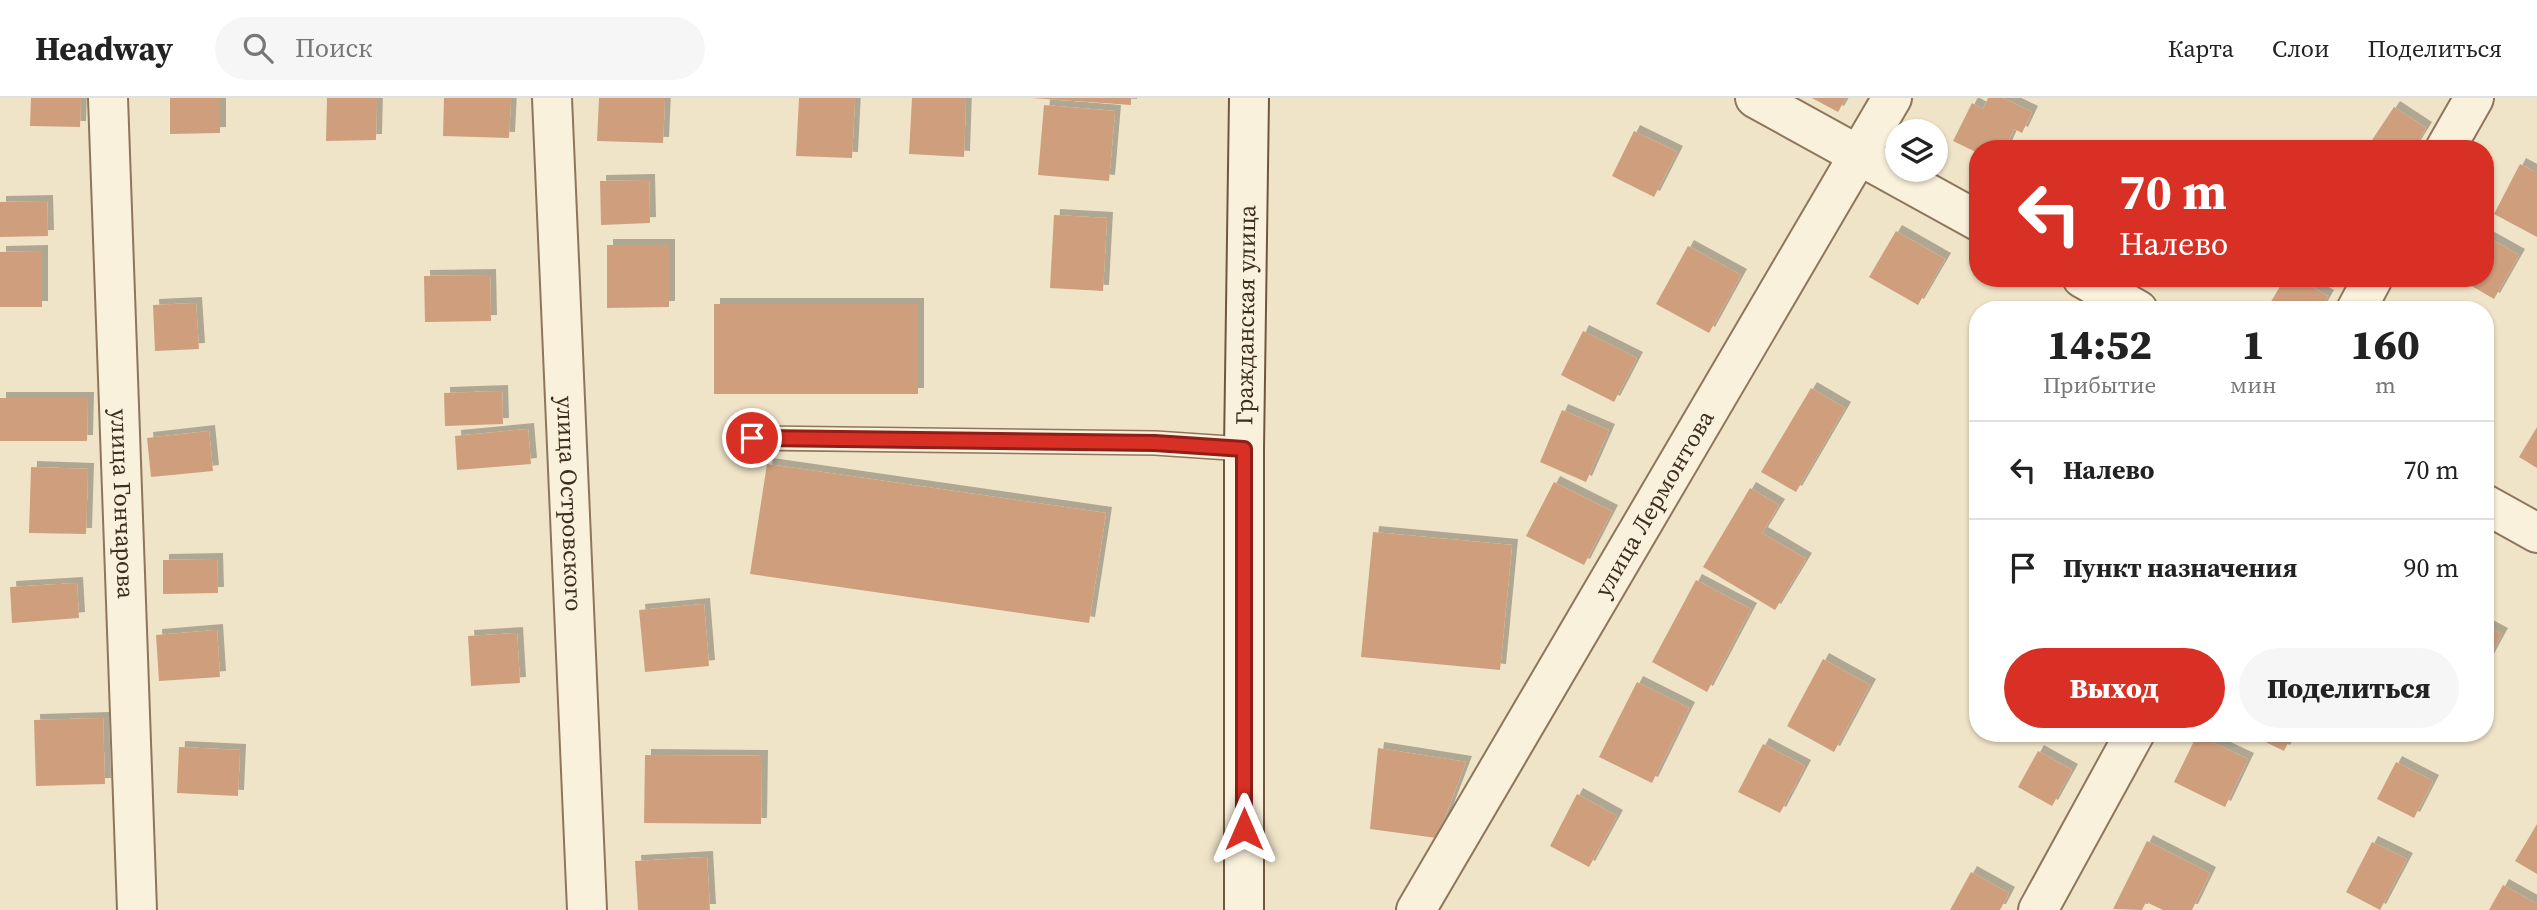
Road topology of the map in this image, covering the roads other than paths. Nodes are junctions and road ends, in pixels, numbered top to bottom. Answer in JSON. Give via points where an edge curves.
{"nodes":[{"id":1,"x":108,"y":98,"type":"edge"},
{"id":2,"x":552,"y":98,"type":"edge"},
{"id":3,"x":1248,"y":98,"type":"edge"},
{"id":4,"x":1755,"y":98,"type":"edge"},
{"id":5,"x":1892,"y":98,"type":"edge"},
{"id":6,"x":2474,"y":98,"type":"edge"},
{"id":7,"x":2450,"y":140,"type":"edge"},
{"id":8,"x":1858,"y":155,"type":"junction"},
{"id":9,"x":1969,"y":215,"type":"edge"},
{"id":10,"x":2098,"y":287,"type":"edge"},
{"id":11,"x":2122,"y":301,"type":"edge"},
{"id":12,"x":752,"y":438,"type":"dead end"},
{"id":13,"x":1244,"y":449,"type":"junction"},
{"id":14,"x":2494,"y":509,"type":"edge"},
{"id":15,"x":2537,"y":533,"type":"edge"},
{"id":16,"x":2131,"y":742,"type":"edge"},
{"id":17,"x":137,"y":910,"type":"edge"},
{"id":18,"x":587,"y":910,"type":"edge"},
{"id":19,"x":1244,"y":910,"type":"edge"},
{"id":20,"x":1416,"y":910,"type":"edge"},
{"id":21,"x":2038,"y":910,"type":"edge"}],
"edges":[{"from":1,"to":17,"type":"street","name":"улица Гончарова"},
{"from":2,"to":18,"type":"street","name":"улица Островского"},
{"from":3,"to":13,"type":"street","name":"Гражданская улица"},
{"from":4,"to":8,"type":"street"},
{"from":5,"to":8,"type":"street","name":"улица Лермонтова"},
{"from":6,"to":7,"type":"street"},
{"from":8,"to":9,"type":"street"},
{"from":8,"to":20,"type":"street","name":"улица Лермонтова"},
{"from":10,"to":11,"type":"street"},
{"from":12,"to":13,"type":"lane","via":[[1155,443]]},
{"from":13,"to":19,"type":"street","name":"Гражданская улица"},
{"from":14,"to":15,"type":"street"},
{"from":16,"to":21,"type":"street"}]}
